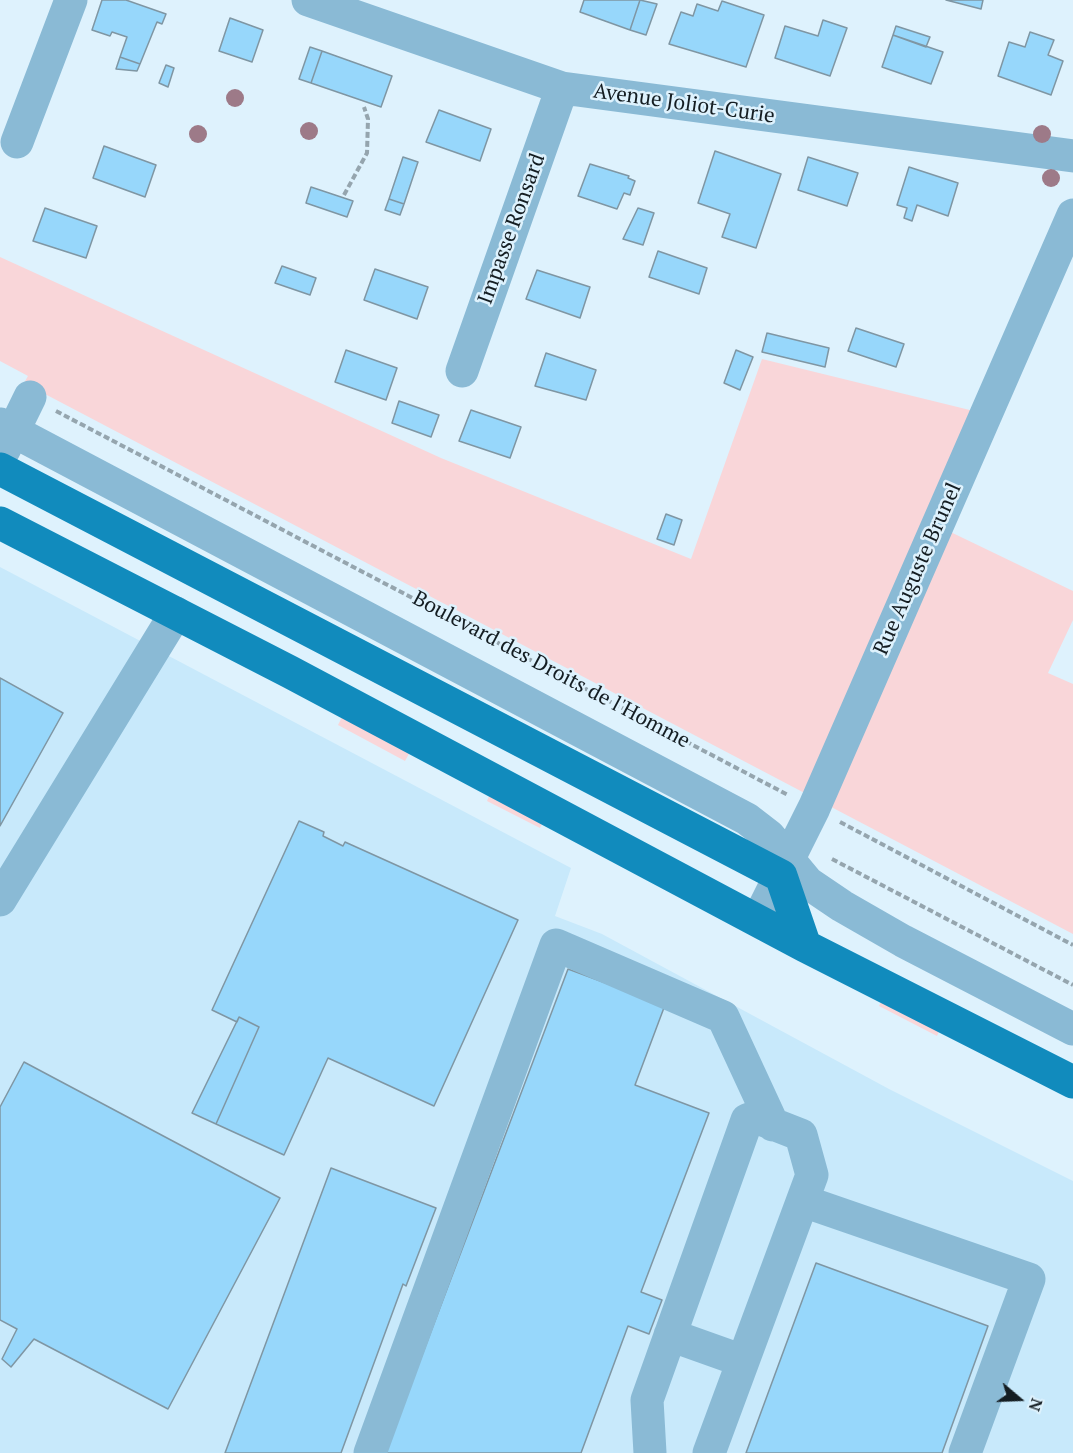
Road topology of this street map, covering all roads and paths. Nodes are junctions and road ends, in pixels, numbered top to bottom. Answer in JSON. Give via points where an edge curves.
{"nodes":[{"id":1,"x":70,"y":0,"type":"edge"},
{"id":2,"x":308,"y":0,"type":"edge"},
{"id":3,"x":562,"y":88,"type":"junction"},
{"id":4,"x":364,"y":107,"type":"dead end"},
{"id":5,"x":16,"y":142,"type":"dead end"},
{"id":6,"x":1073,"y":156,"type":"edge"},
{"id":7,"x":344,"y":195,"type":"dead end"},
{"id":8,"x":1073,"y":215,"type":"edge"},
{"id":9,"x":462,"y":370,"type":"dead end"},
{"id":10,"x":30,"y":397,"type":"joint"},
{"id":11,"x":4,"y":438,"type":"edge"},
{"id":12,"x":0,"y":469,"type":"edge"},
{"id":13,"x":0,"y":523,"type":"edge"},
{"id":14,"x":176,"y":614,"type":"junction"},
{"id":15,"x":808,"y":812,"type":"junction"},
{"id":16,"x":785,"y":868,"type":"junction"},
{"id":17,"x":0,"y":900,"type":"edge"},
{"id":18,"x":758,"y":920,"type":"junction"},
{"id":19,"x":1073,"y":945,"type":"edge"},
{"id":20,"x":805,"y":946,"type":"junction"},
{"id":21,"x":1073,"y":985,"type":"edge"},
{"id":22,"x":1073,"y":1029,"type":"edge"},
{"id":23,"x":1073,"y":1082,"type":"edge"},
{"id":24,"x":773,"y":1125,"type":"junction"},
{"id":25,"x":803,"y":1201,"type":"junction"},
{"id":26,"x":670,"y":1335,"type":"junction"},
{"id":27,"x":743,"y":1361,"type":"junction"},
{"id":28,"x":370,"y":1453,"type":"edge"},
{"id":29,"x":650,"y":1453,"type":"edge"},
{"id":30,"x":710,"y":1453,"type":"edge"},
{"id":31,"x":965,"y":1453,"type":"edge"}],
"edges":[{"from":1,"to":5,"type":"street"},
{"from":2,"to":3,"type":"street","name":"Avenue Joliot-Curie"},
{"from":3,"to":6,"type":"street","name":"Avenue Joliot-Curie"},
{"from":3,"to":9,"type":"street","name":"Impasse Ronsard"},
{"from":4,"to":7,"type":"path","via":[[368,119],[367,153]]},
{"from":8,"to":15,"type":"street","name":"Rue Auguste Brunel"},
{"from":10,"to":11,"type":"street"},
{"from":10,"to":15,"type":"path","name":"Boulevard des Droits de l'Homme"},
{"from":11,"to":16,"type":"street","name":"Boulevard des Droits de l'Homme","via":[[747,819],[769,836]]},
{"from":12,"to":16,"type":"main road","name":"Boulevard des Droits de l'Homme"},
{"from":13,"to":14,"type":"main road"},
{"from":14,"to":17,"type":"street"},
{"from":14,"to":18,"type":"main road"},
{"from":15,"to":16,"type":"street","name":"Rue Auguste Brunel"},
{"from":15,"to":19,"type":"path"},
{"from":15,"to":21,"type":"path","name":"Boulevard des Droits de l'Homme","via":[[829,858]]},
{"from":16,"to":18,"type":"street","name":"Rue Auguste Brunel"},
{"from":16,"to":20,"type":"main road","name":"Boulevard des Droits de l'Homme"},
{"from":16,"to":22,"type":"street","name":"Boulevard des Droits de l'Homme","via":[[903,941]]},
{"from":18,"to":20,"type":"main road"},
{"from":20,"to":23,"type":"main road"},
{"from":24,"to":25,"type":"street","via":[[801,1135],[812,1175]]},
{"from":24,"to":26,"type":"street","via":[[755,1117],[747,1120]]},
{"from":24,"to":28,"type":"street","via":[[723,1017],[556,945]]},
{"from":25,"to":27,"type":"street"},
{"from":25,"to":31,"type":"street","via":[[1029,1279]]},
{"from":26,"to":27,"type":"street"},
{"from":26,"to":29,"type":"street","via":[[647,1400]]},
{"from":27,"to":30,"type":"street"}]}
